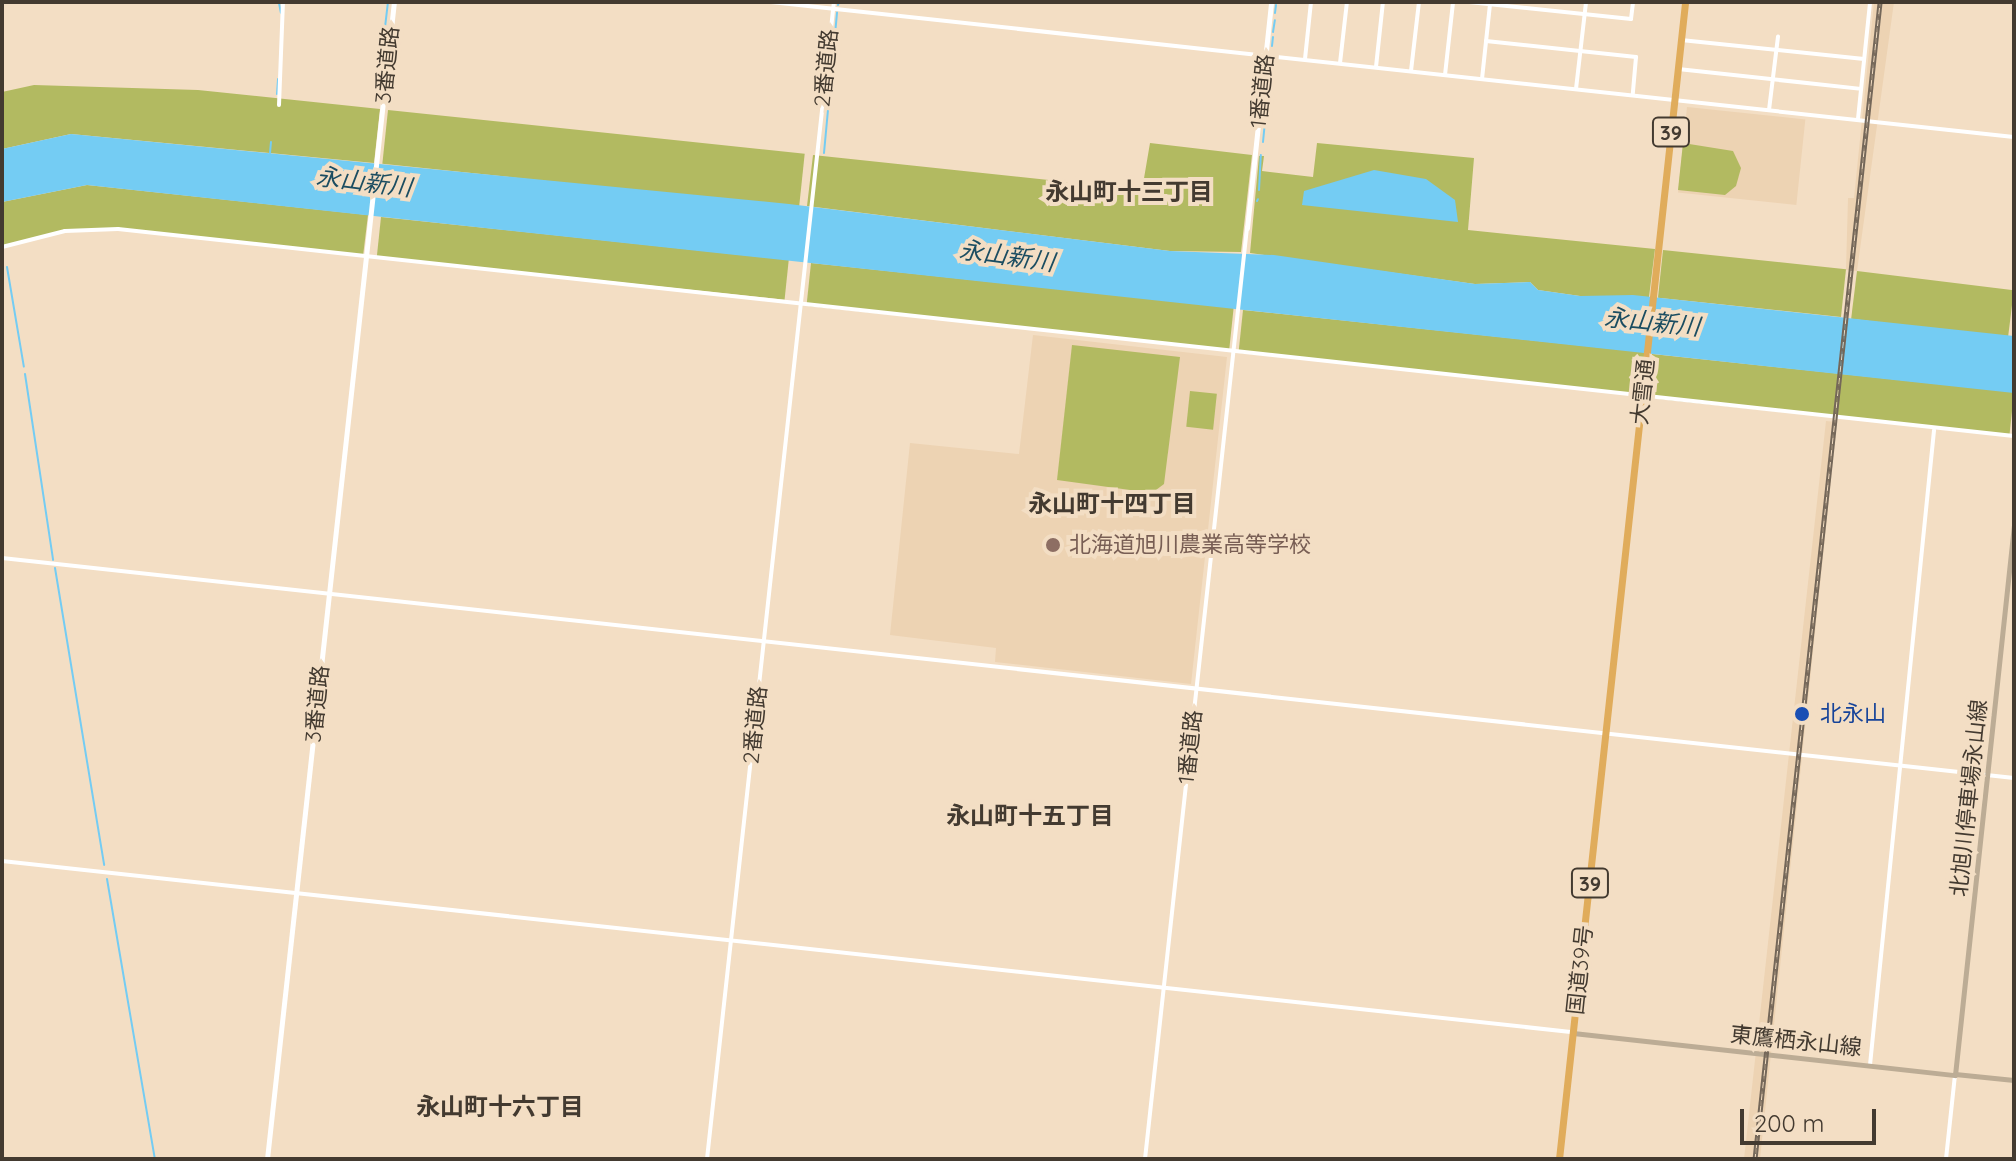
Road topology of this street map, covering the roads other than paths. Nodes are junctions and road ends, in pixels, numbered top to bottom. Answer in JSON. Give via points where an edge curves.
{"nodes":[{"id":1,"x":283,"y":2,"type":"edge"},
{"id":2,"x":394,"y":2,"type":"edge"},
{"id":3,"x":771,"y":2,"type":"edge"},
{"id":4,"x":834,"y":2,"type":"edge"},
{"id":5,"x":1271,"y":2,"type":"edge"},
{"id":6,"x":1311,"y":2,"type":"edge"},
{"id":7,"x":1347,"y":2,"type":"edge"},
{"id":8,"x":1383,"y":2,"type":"edge"},
{"id":9,"x":1419,"y":2,"type":"edge"},
{"id":10,"x":1453,"y":2,"type":"edge"},
{"id":11,"x":1469,"y":2,"type":"edge"},
{"id":12,"x":1586,"y":2,"type":"edge"},
{"id":13,"x":1633,"y":2,"type":"edge"},
{"id":14,"x":1685,"y":2,"type":"edge"},
{"id":15,"x":1870,"y":2,"type":"edge"},
{"id":16,"x":1490,"y":3,"type":"edge"},
{"id":17,"x":833,"y":9,"type":"junction"},
{"id":18,"x":1584,"y":14,"type":"junction"},
{"id":19,"x":1778,"y":37,"type":"dead end"},
{"id":20,"x":1681,"y":40,"type":"junction"},
{"id":21,"x":1486,"y":41,"type":"junction"},
{"id":22,"x":1776,"y":50,"type":"junction"},
{"id":23,"x":1580,"y":52,"type":"junction"},
{"id":24,"x":1266,"y":56,"type":"junction"},
{"id":25,"x":1864,"y":59,"type":"junction"},
{"id":26,"x":1305,"y":60,"type":"junction"},
{"id":27,"x":1340,"y":63,"type":"junction"},
{"id":28,"x":1376,"y":67,"type":"junction"},
{"id":29,"x":1678,"y":69,"type":"junction"},
{"id":30,"x":1411,"y":71,"type":"junction"},
{"id":31,"x":1445,"y":75,"type":"junction"},
{"id":32,"x":1482,"y":79,"type":"junction"},
{"id":33,"x":1773,"y":80,"type":"junction"},
{"id":34,"x":1576,"y":89,"type":"junction"},
{"id":35,"x":1861,"y":89,"type":"junction"},
{"id":36,"x":1633,"y":95,"type":"junction"},
{"id":37,"x":1675,"y":100,"type":"junction"},
{"id":38,"x":279,"y":105,"type":"dead end"},
{"id":39,"x":1769,"y":110,"type":"junction"},
{"id":40,"x":1858,"y":120,"type":"junction"},
{"id":41,"x":2014,"y":137,"type":"edge"},
{"id":42,"x":1247,"y":228,"type":"joint"},
{"id":43,"x":2,"y":247,"type":"edge"},
{"id":44,"x":367,"y":253,"type":"junction"},
{"id":45,"x":800,"y":305,"type":"junction"},
{"id":46,"x":1233,"y":353,"type":"junction"},
{"id":47,"x":1643,"y":396,"type":"junction"},
{"id":48,"x":1934,"y":430,"type":"junction"},
{"id":49,"x":2014,"y":436,"type":"edge"},
{"id":50,"x":2014,"y":525,"type":"edge"},
{"id":51,"x":2,"y":558,"type":"edge"},
{"id":52,"x":329,"y":594,"type":"junction"},
{"id":53,"x":764,"y":642,"type":"junction"},
{"id":54,"x":1197,"y":690,"type":"junction"},
{"id":55,"x":1607,"y":734,"type":"junction"},
{"id":56,"x":1898,"y":766,"type":"junction"},
{"id":57,"x":1987,"y":775,"type":"junction"},
{"id":58,"x":2014,"y":778,"type":"edge"},
{"id":59,"x":2,"y":861,"type":"edge"},
{"id":60,"x":297,"y":894,"type":"junction"},
{"id":61,"x":731,"y":942,"type":"junction"},
{"id":62,"x":1163,"y":989,"type":"junction"},
{"id":63,"x":1573,"y":1033,"type":"junction"},
{"id":64,"x":1870,"y":1065,"type":"junction"},
{"id":65,"x":1955,"y":1075,"type":"junction"},
{"id":66,"x":2014,"y":1080,"type":"edge"},
{"id":67,"x":267,"y":1159,"type":"edge"},
{"id":68,"x":707,"y":1159,"type":"edge"},
{"id":69,"x":1145,"y":1159,"type":"edge"},
{"id":70,"x":1559,"y":1159,"type":"edge"},
{"id":71,"x":1946,"y":1159,"type":"edge"}],
"edges":[{"from":1,"to":38,"type":"street"},
{"from":2,"to":44,"type":"street","name":"3番道路"},
{"from":3,"to":17,"type":"street"},
{"from":4,"to":17,"type":"street","name":"2番道路"},
{"from":5,"to":24,"type":"street","name":"1番道路"},
{"from":6,"to":26,"type":"street"},
{"from":7,"to":27,"type":"street"},
{"from":8,"to":28,"type":"street"},
{"from":9,"to":30,"type":"street"},
{"from":10,"to":31,"type":"street"},
{"from":11,"to":16,"type":"street"},
{"from":12,"to":18,"type":"street"},
{"from":13,"to":18,"type":"street","via":[[1631,19]]},
{"from":14,"to":20,"type":"highway","name":"大雪通","number":"39"},
{"from":15,"to":25,"type":"street"},
{"from":16,"to":18,"type":"street"},
{"from":16,"to":21,"type":"street"},
{"from":17,"to":24,"type":"street"},
{"from":17,"to":45,"type":"street","name":"2番道路"},
{"from":18,"to":23,"type":"street"},
{"from":19,"to":22,"type":"street"},
{"from":20,"to":22,"type":"street"},
{"from":20,"to":29,"type":"highway","name":"大雪通","number":"39"},
{"from":21,"to":23,"type":"street"},
{"from":21,"to":32,"type":"street"},
{"from":22,"to":25,"type":"street"},
{"from":22,"to":33,"type":"street"},
{"from":23,"to":34,"type":"street"},
{"from":23,"to":36,"type":"street","via":[[1636,57]]},
{"from":24,"to":26,"type":"street"},
{"from":24,"to":42,"type":"street","name":"1番道路"},
{"from":25,"to":35,"type":"street"},
{"from":26,"to":27,"type":"street"},
{"from":27,"to":28,"type":"street"},
{"from":28,"to":30,"type":"street"},
{"from":29,"to":33,"type":"street"},
{"from":29,"to":37,"type":"highway","name":"大雪通","number":"39"},
{"from":30,"to":31,"type":"street"},
{"from":31,"to":32,"type":"street"},
{"from":32,"to":34,"type":"street"},
{"from":33,"to":35,"type":"street"},
{"from":33,"to":39,"type":"street"},
{"from":34,"to":36,"type":"street"},
{"from":35,"to":40,"type":"street"},
{"from":36,"to":37,"type":"street"},
{"from":37,"to":39,"type":"street"},
{"from":37,"to":47,"type":"highway","name":"大雪通","number":"39"},
{"from":39,"to":40,"type":"street"},
{"from":40,"to":41,"type":"street"},
{"from":42,"to":46,"type":"street","name":"1番道路"},
{"from":43,"to":44,"type":"street","via":[[65,231],[118,229]]},
{"from":44,"to":45,"type":"street"},
{"from":44,"to":52,"type":"street","name":"3番道路"},
{"from":45,"to":46,"type":"street"},
{"from":45,"to":53,"type":"street","name":"2番道路"},
{"from":46,"to":47,"type":"street"},
{"from":46,"to":54,"type":"street","name":"1番道路"},
{"from":47,"to":48,"type":"street"},
{"from":47,"to":55,"type":"highway","name":"大雪通","number":"39"},
{"from":48,"to":49,"type":"street"},
{"from":48,"to":56,"type":"street"},
{"from":50,"to":57,"type":"main road","name":"北旭川停車場永山線"},
{"from":51,"to":52,"type":"street"},
{"from":52,"to":53,"type":"street"},
{"from":52,"to":60,"type":"street","name":"3番道路"},
{"from":53,"to":54,"type":"street"},
{"from":53,"to":61,"type":"street","name":"2番道路"},
{"from":54,"to":55,"type":"street"},
{"from":54,"to":62,"type":"street","name":"1番道路"},
{"from":55,"to":56,"type":"street"},
{"from":55,"to":63,"type":"highway","name":"国道39号","number":"39"},
{"from":56,"to":57,"type":"street"},
{"from":56,"to":64,"type":"street"},
{"from":57,"to":58,"type":"street"},
{"from":57,"to":65,"type":"main road","name":"北旭川停車場永山線"},
{"from":59,"to":60,"type":"street"},
{"from":60,"to":61,"type":"street"},
{"from":60,"to":67,"type":"street","name":"3番道路"},
{"from":61,"to":62,"type":"street"},
{"from":61,"to":68,"type":"street","name":"2番道路"},
{"from":62,"to":63,"type":"street"},
{"from":62,"to":69,"type":"street","name":"1番道路"},
{"from":63,"to":64,"type":"main road","name":"東鷹栖永山線"},
{"from":63,"to":70,"type":"highway","name":"国道39号","number":"39"},
{"from":64,"to":65,"type":"main road","name":"東鷹栖永山線"},
{"from":65,"to":66,"type":"main road","name":"東鷹栖永山線"},
{"from":65,"to":71,"type":"street"}]}
